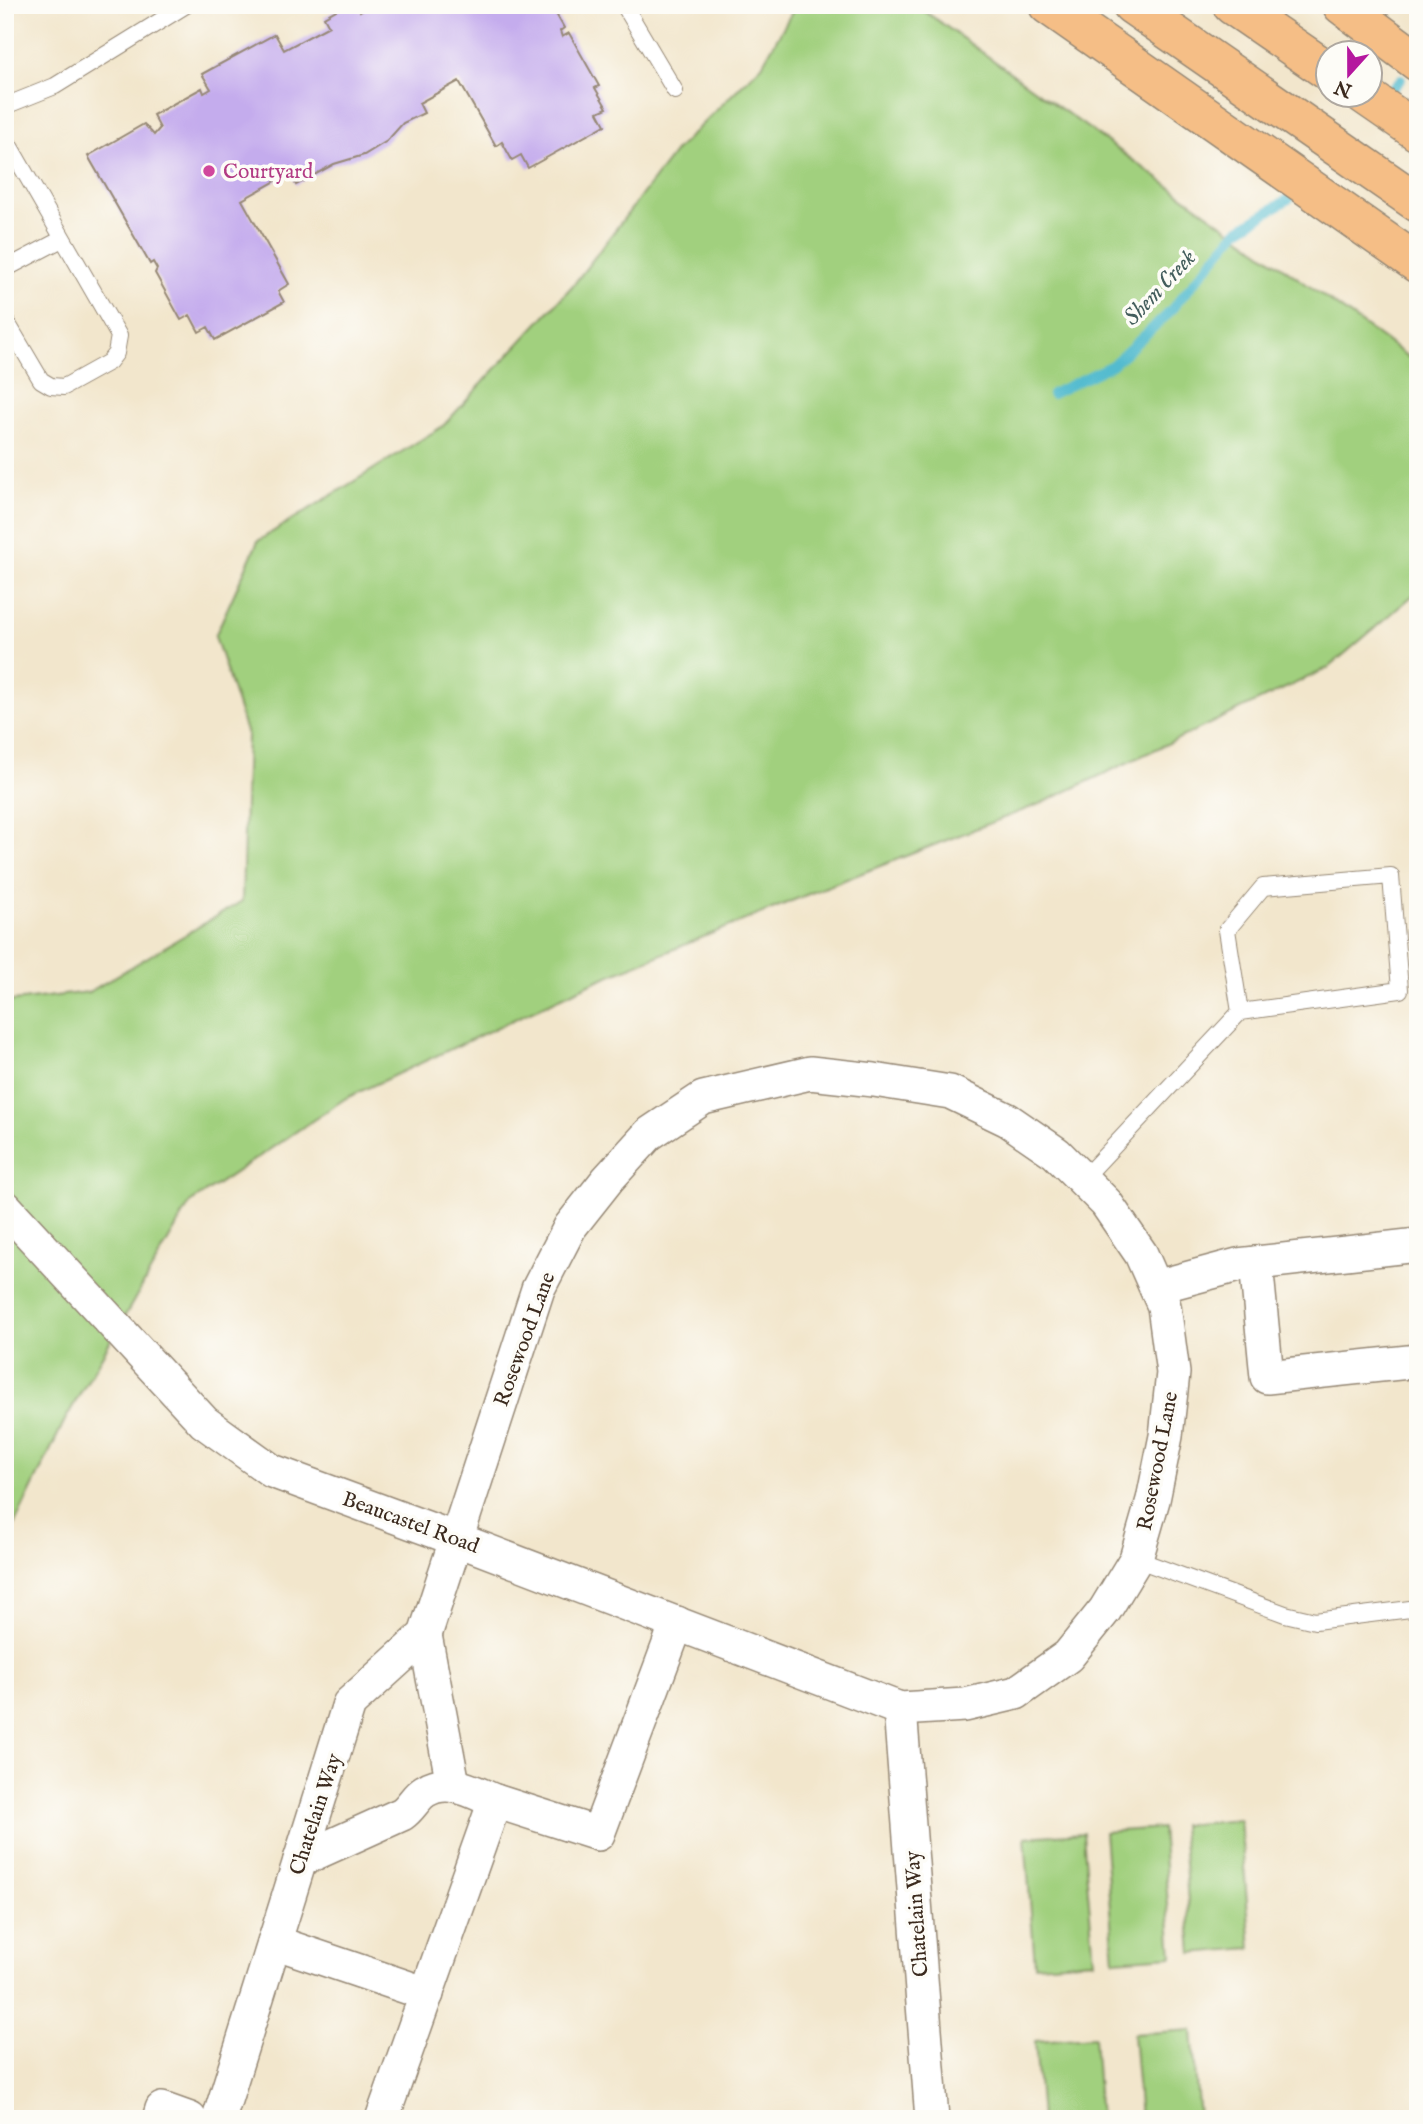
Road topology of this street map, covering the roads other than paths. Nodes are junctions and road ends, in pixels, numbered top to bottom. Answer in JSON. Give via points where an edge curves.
{"nodes":[{"id":1,"x":186,"y":5,"type":"edge"},
{"id":2,"x":624,"y":5,"type":"edge"},
{"id":3,"x":1048,"y":5,"type":"edge"},
{"id":4,"x":1132,"y":5,"type":"edge"},
{"id":5,"x":1233,"y":5,"type":"edge"},
{"id":6,"x":1342,"y":5,"type":"edge"},
{"id":7,"x":1314,"y":61,"type":"edge"},
{"id":8,"x":1418,"y":62,"type":"edge"},
{"id":9,"x":675,"y":91,"type":"dead end"},
{"id":10,"x":5,"y":106,"type":"edge"},
{"id":11,"x":1383,"y":108,"type":"edge"},
{"id":12,"x":1418,"y":132,"type":"edge"},
{"id":13,"x":5,"y":138,"type":"edge"},
{"id":14,"x":1418,"y":203,"type":"edge"},
{"id":15,"x":62,"y":239,"type":"junction"},
{"id":16,"x":1418,"y":264,"type":"edge"},
{"id":17,"x":5,"y":269,"type":"edge"},
{"id":18,"x":5,"y":319,"type":"edge"},
{"id":19,"x":1240,"y":1012,"type":"junction"},
{"id":20,"x":1082,"y":1180,"type":"junction"},
{"id":21,"x":5,"y":1208,"type":"edge"},
{"id":22,"x":1418,"y":1245,"type":"edge"},
{"id":23,"x":1256,"y":1263,"type":"junction"},
{"id":24,"x":1156,"y":1287,"type":"junction"},
{"id":25,"x":1418,"y":1361,"type":"edge"},
{"id":26,"x":456,"y":1539,"type":"junction"},
{"id":27,"x":1136,"y":1559,"type":"junction"},
{"id":28,"x":1418,"y":1608,"type":"edge"},
{"id":29,"x":677,"y":1623,"type":"junction"},
{"id":30,"x":425,"y":1635,"type":"junction"},
{"id":31,"x":900,"y":1709,"type":"junction"},
{"id":32,"x":453,"y":1784,"type":"junction"},
{"id":33,"x":495,"y":1801,"type":"junction"},
{"id":34,"x":300,"y":1860,"type":"junction"},
{"id":35,"x":274,"y":1942,"type":"junction"},
{"id":36,"x":427,"y":1993,"type":"junction"},
{"id":37,"x":159,"y":2119,"type":"edge"},
{"id":38,"x":190,"y":2119,"type":"edge"},
{"id":39,"x":219,"y":2119,"type":"edge"},
{"id":40,"x":382,"y":2119,"type":"edge"},
{"id":41,"x":932,"y":2119,"type":"edge"}],
"edges":[{"from":1,"to":10,"type":"lane","via":[[55,86]]},
{"from":2,"to":9,"type":"lane"},
{"from":3,"to":16,"type":"highway"},
{"from":4,"to":14,"type":"highway"},
{"from":5,"to":7,"type":"highway"},
{"from":6,"to":8,"type":"highway"},
{"from":11,"to":12,"type":"highway"},
{"from":13,"to":15,"type":"lane"},
{"from":15,"to":17,"type":"lane"},
{"from":15,"to":18,"type":"lane","via":[[118,336],[116,353],[64,387],[51,386],[41,380]]},
{"from":19,"to":19,"type":"lane","via":[[1227,930],[1263,887],[1391,876],[1400,990]]},
{"from":19,"to":20,"type":"lane"},
{"from":20,"to":24,"type":"street","name":"Rosewood Lane","via":[[1134,1244]]},
{"from":20,"to":26,"type":"street","name":"Rosewood Lane","via":[[1056,1153],[1008,1120],[950,1092],[810,1073],[703,1098],[649,1134],[570,1227],[538,1289]]},
{"from":21,"to":26,"type":"street","name":"Beaucastel Road","via":[[204,1422],[272,1471]]},
{"from":22,"to":23,"type":"street"},
{"from":23,"to":24,"type":"street"},
{"from":23,"to":25,"type":"street","via":[[1267,1377]]},
{"from":24,"to":27,"type":"street","name":"Rosewood Lane","via":[[1164,1306],[1173,1373],[1166,1436]]},
{"from":26,"to":29,"type":"street","name":"Beaucastel Road"},
{"from":26,"to":30,"type":"street","name":"Chatelain Way"},
{"from":27,"to":28,"type":"lane","via":[[1315,1622]]},
{"from":27,"to":31,"type":"street","name":"Rosewood Lane","via":[[1105,1610],[1068,1656],[1016,1693],[965,1705]]},
{"from":29,"to":31,"type":"street","name":"Beaucastel Road"},
{"from":29,"to":33,"type":"street","via":[[598,1834]]},
{"from":30,"to":32,"type":"street"},
{"from":30,"to":34,"type":"street","name":"Chatelain Way","via":[[349,1704]]},
{"from":31,"to":41,"type":"street","name":"Chatelain Way"},
{"from":32,"to":33,"type":"street"},
{"from":32,"to":34,"type":"street","via":[[423,1791],[402,1814]]},
{"from":33,"to":36,"type":"street"},
{"from":34,"to":35,"type":"street","name":"Chatelain Way"},
{"from":35,"to":36,"type":"street"},
{"from":35,"to":39,"type":"street","name":"Chatelain Way"},
{"from":36,"to":40,"type":"street"},
{"from":37,"to":38,"type":"street","via":[[162,2109]]}]}
